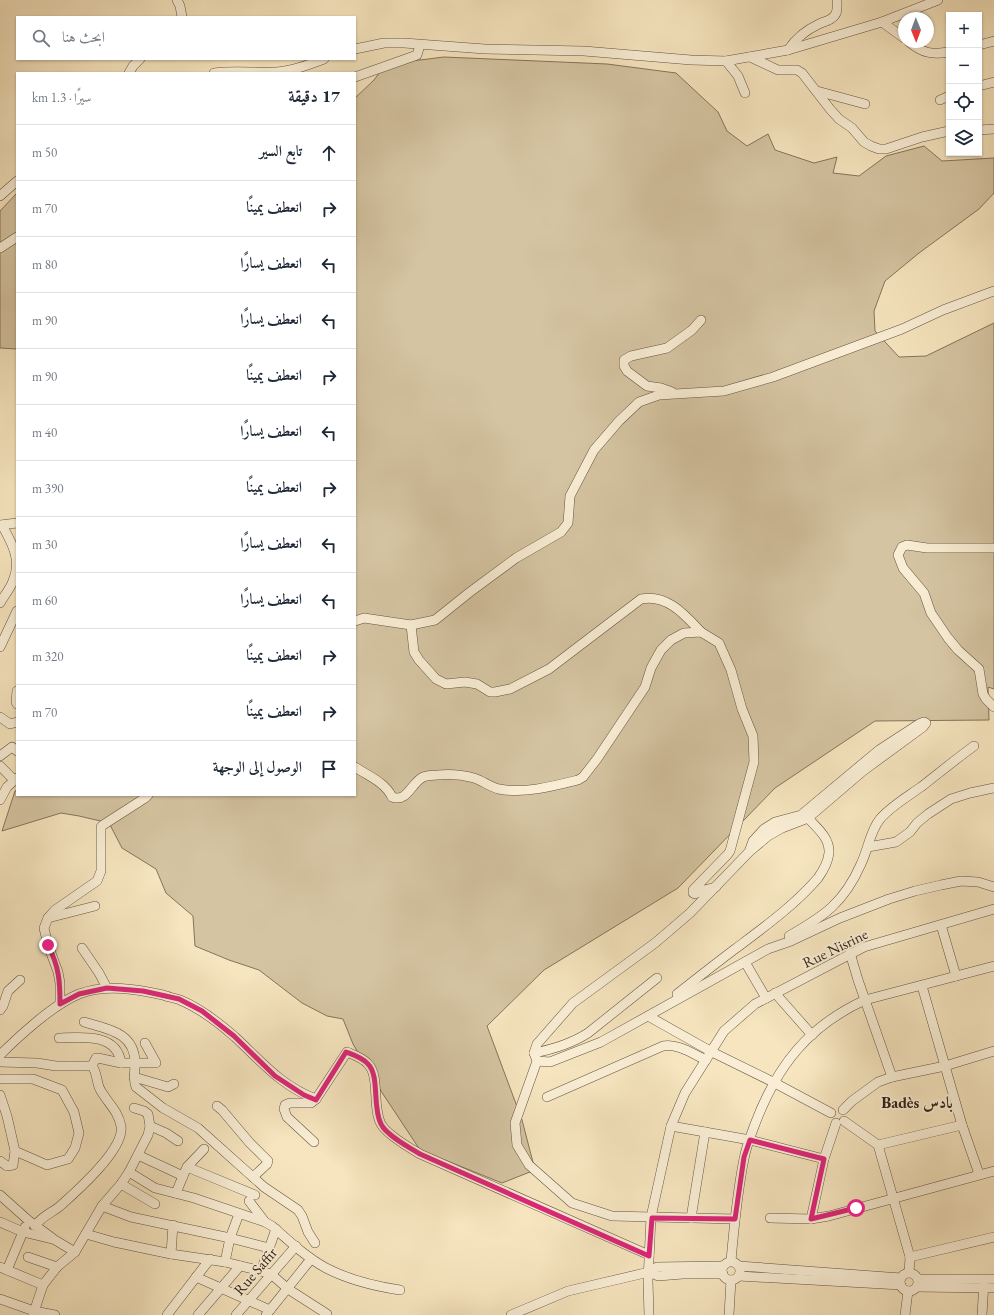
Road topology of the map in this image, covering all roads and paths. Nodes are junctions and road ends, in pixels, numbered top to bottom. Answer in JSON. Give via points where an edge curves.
{"nodes":[{"id":1,"x":177,"y":0,"type":"edge"},
{"id":2,"x":837,"y":0,"type":"edge"},
{"id":3,"x":938,"y":0,"type":"edge"},
{"id":4,"x":182,"y":16,"type":"edge"},
{"id":5,"x":882,"y":22,"type":"junction"},
{"id":6,"x":898,"y":34,"type":"edge"},
{"id":7,"x":994,"y":41,"type":"edge"},
{"id":8,"x":420,"y":44,"type":"junction"},
{"id":9,"x":982,"y":44,"type":"edge"},
{"id":10,"x":918,"y":48,"type":"edge"},
{"id":11,"x":356,"y":49,"type":"edge"},
{"id":12,"x":788,"y":50,"type":"junction"},
{"id":13,"x":946,"y":53,"type":"edge"},
{"id":14,"x":750,"y":57,"type":"junction"},
{"id":15,"x":139,"y":60,"type":"edge"},
{"id":16,"x":321,"y":60,"type":"edge"},
{"id":17,"x":726,"y":61,"type":"junction"},
{"id":18,"x":130,"y":72,"type":"edge"},
{"id":19,"x":223,"y":72,"type":"edge"},
{"id":20,"x":277,"y":72,"type":"edge"},
{"id":21,"x":277,"y":72,"type":"edge"},
{"id":22,"x":356,"y":77,"type":"edge"},
{"id":23,"x":994,"y":82,"type":"edge"},
{"id":24,"x":982,"y":83,"type":"edge"},
{"id":25,"x":817,"y":90,"type":"junction"},
{"id":26,"x":745,"y":93,"type":"dead end"},
{"id":27,"x":946,"y":97,"type":"edge"},
{"id":28,"x":940,"y":100,"type":"dead end"},
{"id":29,"x":865,"y":104,"type":"dead end"},
{"id":30,"x":982,"y":130,"type":"edge"},
{"id":31,"x":994,"y":130,"type":"edge"},
{"id":32,"x":946,"y":132,"type":"edge"},
{"id":33,"x":16,"y":182,"type":"edge"},
{"id":34,"x":0,"y":196,"type":"edge"},
{"id":35,"x":16,"y":238,"type":"edge"},
{"id":36,"x":0,"y":248,"type":"edge"},
{"id":37,"x":994,"y":291,"type":"edge"},
{"id":38,"x":701,"y":320,"type":"dead end"},
{"id":39,"x":675,"y":394,"type":"junction"},
{"id":40,"x":16,"y":523,"type":"edge"},
{"id":41,"x":1,"y":525,"type":"edge"},
{"id":42,"x":994,"y":548,"type":"edge"},
{"id":43,"x":16,"y":554,"type":"edge"},
{"id":44,"x":16,"y":564,"type":"edge"},
{"id":45,"x":0,"y":603,"type":"edge"},
{"id":46,"x":16,"y":617,"type":"edge"},
{"id":47,"x":356,"y":621,"type":"edge"},
{"id":48,"x":411,"y":625,"type":"junction"},
{"id":49,"x":14,"y":628,"type":"edge"},
{"id":50,"x":701,"y":632,"type":"junction"},
{"id":51,"x":0,"y":646,"type":"edge"},
{"id":52,"x":994,"y":707,"type":"edge"},
{"id":53,"x":0,"y":717,"type":"edge"},
{"id":54,"x":16,"y":722,"type":"edge"},
{"id":55,"x":974,"y":746,"type":"dead end"},
{"id":56,"x":16,"y":750,"type":"edge"},
{"id":57,"x":0,"y":756,"type":"edge"},
{"id":58,"x":0,"y":766,"type":"edge"},
{"id":59,"x":356,"y":768,"type":"edge"},
{"id":60,"x":16,"y":779,"type":"edge"},
{"id":61,"x":994,"y":788,"type":"edge"},
{"id":62,"x":147,"y":796,"type":"edge"},
{"id":63,"x":0,"y":798,"type":"edge"},
{"id":64,"x":808,"y":818,"type":"junction"},
{"id":65,"x":868,"y":847,"type":"junction"},
{"id":66,"x":749,"y":852,"type":"junction"},
{"id":67,"x":717,"y":886,"type":"junction"},
{"id":68,"x":994,"y":887,"type":"edge"},
{"id":69,"x":95,"y":906,"type":"dead end"},
{"id":70,"x":994,"y":909,"type":"edge"},
{"id":71,"x":48,"y":918,"type":"junction"},
{"id":72,"x":941,"y":925,"type":"junction"},
{"id":73,"x":82,"y":948,"type":"dead end"},
{"id":74,"x":768,"y":949,"type":"junction"},
{"id":75,"x":850,"y":953,"type":"junction"},
{"id":76,"x":745,"y":962,"type":"junction"},
{"id":77,"x":994,"y":966,"type":"edge"},
{"id":78,"x":956,"y":976,"type":"junction"},
{"id":79,"x":657,"y":978,"type":"dead end"},
{"id":80,"x":20,"y":980,"type":"dead end"},
{"id":81,"x":922,"y":986,"type":"junction"},
{"id":82,"x":107,"y":988,"type":"junction"},
{"id":83,"x":775,"y":993,"type":"junction"},
{"id":84,"x":766,"y":998,"type":"junction"},
{"id":85,"x":865,"y":1000,"type":"junction"},
{"id":86,"x":60,"y":1004,"type":"junction"},
{"id":87,"x":658,"y":1009,"type":"junction"},
{"id":88,"x":0,"y":1010,"type":"edge"},
{"id":89,"x":648,"y":1016,"type":"junction"},
{"id":90,"x":84,"y":1022,"type":"dead end"},
{"id":91,"x":812,"y":1034,"type":"junction"},
{"id":92,"x":59,"y":1038,"type":"dead end"},
{"id":93,"x":145,"y":1043,"type":"dead end"},
{"id":94,"x":994,"y":1051,"type":"edge"},
{"id":95,"x":0,"y":1055,"type":"edge"},
{"id":96,"x":709,"y":1056,"type":"junction"},
{"id":97,"x":536,"y":1057,"type":"junction"},
{"id":98,"x":0,"y":1062,"type":"edge"},
{"id":99,"x":122,"y":1063,"type":"junction"},
{"id":100,"x":135,"y":1064,"type":"junction"},
{"id":101,"x":92,"y":1066,"type":"junction"},
{"id":102,"x":945,"y":1066,"type":"junction"},
{"id":103,"x":134,"y":1077,"type":"junction"},
{"id":104,"x":892,"y":1077,"type":"junction"},
{"id":105,"x":0,"y":1079,"type":"edge"},
{"id":106,"x":773,"y":1082,"type":"junction"},
{"id":107,"x":174,"y":1084,"type":"dead end"},
{"id":108,"x":0,"y":1095,"type":"edge"},
{"id":109,"x":547,"y":1097,"type":"dead end"},
{"id":110,"x":316,"y":1100,"type":"junction"},
{"id":111,"x":217,"y":1106,"type":"dead end"},
{"id":112,"x":134,"y":1108,"type":"dead end"},
{"id":113,"x":843,"y":1110,"type":"junction"},
{"id":114,"x":831,"y":1113,"type":"junction"},
{"id":115,"x":840,"y":1122,"type":"junction"},
{"id":116,"x":962,"y":1125,"type":"junction"},
{"id":117,"x":150,"y":1126,"type":"junction"},
{"id":118,"x":671,"y":1126,"type":"junction"},
{"id":119,"x":705,"y":1132,"type":"junction"},
{"id":120,"x":750,"y":1140,"type":"junction"},
{"id":121,"x":178,"y":1141,"type":"dead end"},
{"id":122,"x":314,"y":1142,"type":"dead end"},
{"id":123,"x":878,"y":1145,"type":"junction"},
{"id":124,"x":204,"y":1149,"type":"dead end"},
{"id":125,"x":15,"y":1151,"type":"junction"},
{"id":126,"x":138,"y":1155,"type":"junction"},
{"id":127,"x":824,"y":1159,"type":"junction"},
{"id":128,"x":0,"y":1161,"type":"edge"},
{"id":129,"x":188,"y":1167,"type":"junction"},
{"id":130,"x":994,"y":1171,"type":"edge"},
{"id":131,"x":129,"y":1172,"type":"junction"},
{"id":132,"x":979,"y":1174,"type":"junction"},
{"id":133,"x":183,"y":1176,"type":"junction"},
{"id":134,"x":253,"y":1177,"type":"junction"},
{"id":135,"x":121,"y":1184,"type":"junction"},
{"id":136,"x":264,"y":1187,"type":"junction"},
{"id":137,"x":176,"y":1193,"type":"junction"},
{"id":138,"x":0,"y":1196,"type":"edge"},
{"id":139,"x":252,"y":1198,"type":"junction"},
{"id":140,"x":892,"y":1198,"type":"junction"},
{"id":141,"x":156,"y":1204,"type":"dead end"},
{"id":142,"x":102,"y":1206,"type":"junction"},
{"id":143,"x":242,"y":1214,"type":"junction"},
{"id":144,"x":652,"y":1218,"type":"junction"},
{"id":145,"x":691,"y":1218,"type":"junction"},
{"id":146,"x":770,"y":1218,"type":"dead end"},
{"id":147,"x":735,"y":1219,"type":"junction"},
{"id":148,"x":811,"y":1219,"type":"junction"},
{"id":149,"x":0,"y":1222,"type":"edge"},
{"id":150,"x":265,"y":1222,"type":"junction"},
{"id":151,"x":32,"y":1223,"type":"junction"},
{"id":152,"x":173,"y":1225,"type":"junction"},
{"id":153,"x":276,"y":1229,"type":"junction"},
{"id":154,"x":23,"y":1232,"type":"junction"},
{"id":155,"x":86,"y":1234,"type":"junction"},
{"id":156,"x":994,"y":1236,"type":"edge"},
{"id":157,"x":230,"y":1238,"type":"junction"},
{"id":158,"x":55,"y":1240,"type":"junction"},
{"id":159,"x":315,"y":1243,"type":"dead end"},
{"id":160,"x":296,"y":1246,"type":"junction"},
{"id":161,"x":269,"y":1248,"type":"junction"},
{"id":162,"x":75,"y":1252,"type":"junction"},
{"id":163,"x":171,"y":1254,"type":"junction"},
{"id":164,"x":649,"y":1256,"type":"junction"},
{"id":165,"x":910,"y":1256,"type":"junction"},
{"id":166,"x":28,"y":1257,"type":"dead end"},
{"id":167,"x":210,"y":1259,"type":"junction"},
{"id":168,"x":311,"y":1259,"type":"junction"},
{"id":169,"x":225,"y":1262,"type":"junction"},
{"id":170,"x":240,"y":1266,"type":"junction"},
{"id":171,"x":739,"y":1266,"type":"junction"},
{"id":172,"x":57,"y":1267,"type":"junction"},
{"id":173,"x":726,"y":1267,"type":"junction"},
{"id":174,"x":4,"y":1269,"type":"edge"},
{"id":175,"x":260,"y":1271,"type":"junction"},
{"id":176,"x":649,"y":1272,"type":"junction"},
{"id":177,"x":271,"y":1274,"type":"junction"},
{"id":178,"x":807,"y":1275,"type":"junction"},
{"id":179,"x":196,"y":1277,"type":"junction"},
{"id":180,"x":735,"y":1278,"type":"junction"},
{"id":181,"x":904,"y":1279,"type":"junction"},
{"id":182,"x":994,"y":1279,"type":"edge"},
{"id":183,"x":918,"y":1283,"type":"junction"},
{"id":184,"x":984,"y":1284,"type":"junction"},
{"id":185,"x":43,"y":1285,"type":"junction"},
{"id":186,"x":221,"y":1288,"type":"junction"},
{"id":187,"x":288,"y":1288,"type":"junction"},
{"id":188,"x":994,"y":1288,"type":"edge"},
{"id":189,"x":400,"y":1290,"type":"dead end"},
{"id":190,"x":908,"y":1291,"type":"junction"},
{"id":191,"x":0,"y":1299,"type":"edge"},
{"id":192,"x":249,"y":1300,"type":"junction"},
{"id":193,"x":268,"y":1312,"type":"edge"},
{"id":194,"x":34,"y":1313,"type":"edge"},
{"id":195,"x":327,"y":1314,"type":"edge"},
{"id":196,"x":55,"y":1315,"type":"edge"},
{"id":197,"x":167,"y":1315,"type":"edge"},
{"id":198,"x":198,"y":1315,"type":"edge"},
{"id":199,"x":236,"y":1315,"type":"edge"},
{"id":200,"x":511,"y":1315,"type":"edge"},
{"id":201,"x":649,"y":1315,"type":"edge"},
{"id":202,"x":729,"y":1315,"type":"edge"},
{"id":203,"x":905,"y":1315,"type":"edge"},
{"id":204,"x":982,"y":1315,"type":"edge"}],
"edges":[{"from":1,"to":4,"type":"street"},
{"from":2,"to":12,"type":"street","via":[[834,17],[806,31]]},
{"from":3,"to":5,"type":"street"},
{"from":5,"to":6,"type":"street"},
{"from":5,"to":12,"type":"street"},
{"from":7,"to":9,"type":"street"},
{"from":8,"to":11,"type":"street","via":[[384,43]]},
{"from":8,"to":17,"type":"street","via":[[484,49],[584,51]]},
{"from":8,"to":22,"type":"street","via":[[417,55]]},
{"from":10,"to":13,"type":"street","via":[[924,52]]},
{"from":12,"to":14,"type":"street"},
{"from":14,"to":17,"type":"street"},
{"from":14,"to":25,"type":"street","via":[[778,70],[799,71]]},
{"from":15,"to":18,"type":"street"},
{"from":16,"to":20,"type":"street"},
{"from":17,"to":26,"type":"street","via":[[738,76]]},
{"from":19,"to":21,"type":"street"},
{"from":23,"to":24,"type":"street"},
{"from":25,"to":29,"type":"street"},
{"from":25,"to":32,"type":"street","via":[[839,118],[864,142],[878,149]]},
{"from":27,"to":28,"type":"street"},
{"from":30,"to":31,"type":"street"},
{"from":33,"to":34,"type":"street"},
{"from":35,"to":36,"type":"street"},
{"from":37,"to":39,"type":"street","via":[[897,331],[773,377],[724,391]]},
{"from":38,"to":39,"type":"street","via":[[692,330],[666,348],[624,360],[627,371],[647,386]]},
{"from":39,"to":48,"type":"street","via":[[660,395],[639,402],[594,450],[570,496],[568,523],[561,532],[516,558],[435,620]]},
{"from":40,"to":41,"type":"street"},
{"from":41,"to":43,"type":"street"},
{"from":42,"to":52,"type":"street","via":[[926,548],[907,545],[902,547],[898,555],[903,568],[924,593],[931,613],[948,638],[979,669],[983,694]]},
{"from":44,"to":45,"type":"street","via":[[13,581]]},
{"from":46,"to":49,"type":"street"},
{"from":47,"to":48,"type":"street","via":[[364,618]]},
{"from":48,"to":50,"type":"street","via":[[414,652],[436,679],[446,684],[476,684],[490,692],[510,689],[549,669],[640,599],[658,598],[681,611]]},
{"from":49,"to":51,"type":"street"},
{"from":50,"to":59,"type":"street","via":[[684,633],[671,640],[661,650],[651,668],[645,687],[597,759],[578,780],[538,789],[519,790],[500,789],[475,778],[437,775],[423,777],[407,794],[396,798],[392,797],[383,785]]},
{"from":50,"to":67,"type":"street","via":[[719,643],[753,736],[754,762],[730,851],[693,893]]},
{"from":53,"to":54,"type":"street","via":[[10,724]]},
{"from":55,"to":65,"type":"street","via":[[887,812],[876,825]]},
{"from":56,"to":57,"type":"street","via":[[12,747]]},
{"from":58,"to":60,"type":"street"},
{"from":60,"to":63,"type":"street"},
{"from":61,"to":65,"type":"street","via":[[951,799],[928,814],[896,842]]},
{"from":62,"to":71,"type":"street","via":[[101,827],[101,871],[97,881]]},
{"from":64,"to":66,"type":"street","via":[[775,832]]},
{"from":64,"to":66,"type":"street","via":[[857,775],[923,728],[926,723],[919,724],[879,750],[801,815],[775,822],[764,829],[753,841]]},
{"from":64,"to":87,"type":"street","via":[[825,837],[829,848],[827,861],[818,878],[761,930]]},
{"from":65,"to":74,"type":"street","via":[[856,875],[841,899],[817,919]]},
{"from":66,"to":67,"type":"street"},
{"from":67,"to":97,"type":"street","via":[[655,944],[573,1003],[537,1044]]},
{"from":68,"to":74,"type":"street","via":[[978,882],[961,881],[915,891],[840,918]]},
{"from":69,"to":71,"type":"street"},
{"from":70,"to":72,"type":"street","name":"Rue Nisrine"},
{"from":71,"to":86,"type":"street","via":[[44,928],[45,936],[58,972]]},
{"from":72,"to":75,"type":"street","name":"Rue Nisrine","via":[[882,941]]},
{"from":72,"to":78,"type":"street"},
{"from":73,"to":82,"type":"street"},
{"from":74,"to":76,"type":"street"},
{"from":75,"to":83,"type":"street","name":"Rue Nisrine"},
{"from":75,"to":85,"type":"street"},
{"from":76,"to":84,"type":"street"},
{"from":76,"to":87,"type":"street"},
{"from":77,"to":78,"type":"street"},
{"from":78,"to":81,"type":"street"},
{"from":79,"to":97,"type":"street","via":[[576,1041]]},
{"from":80,"to":88,"type":"street","via":[[8,991]]},
{"from":81,"to":85,"type":"street"},
{"from":81,"to":102,"type":"street"},
{"from":82,"to":86,"type":"street","via":[[79,994]]},
{"from":82,"to":110,"type":"street","via":[[143,991],[179,999],[202,1011],[234,1036],[275,1076]]},
{"from":83,"to":84,"type":"street","name":"Rue Nisrine"},
{"from":83,"to":91,"type":"street"},
{"from":84,"to":96,"type":"street","name":"Rue Nisrine","via":[[755,1004],[724,1031]]},
{"from":85,"to":91,"type":"street","via":[[848,1008]]},
{"from":85,"to":104,"type":"street"},
{"from":86,"to":95,"type":"street"},
{"from":87,"to":89,"type":"street"},
{"from":89,"to":96,"type":"street"},
{"from":89,"to":97,"type":"street","via":[[601,1042],[550,1062]]},
{"from":90,"to":100,"type":"street","via":[[117,1032],[129,1042]]},
{"from":91,"to":106,"type":"street"},
{"from":92,"to":99,"type":"street","via":[[95,1038],[118,1052]]},
{"from":93,"to":100,"type":"street","via":[[156,1063]]},
{"from":94,"to":102,"type":"street"},
{"from":96,"to":106,"type":"street"},
{"from":96,"to":109,"type":"street","via":[[675,1046],[663,1046]]},
{"from":96,"to":118,"type":"street","name":"Rue Nisrine","via":[[685,1093]]},
{"from":97,"to":144,"type":"street","via":[[515,1123],[517,1145],[529,1165],[572,1203],[612,1216]]},
{"from":98,"to":101,"type":"street"},
{"from":99,"to":100,"type":"street"},
{"from":99,"to":101,"type":"street","via":[[96,1058]]},
{"from":100,"to":103,"type":"street"},
{"from":101,"to":151,"type":"street","via":[[100,1090],[115,1110],[121,1127],[120,1138],[113,1151],[75,1193],[51,1213]]},
{"from":102,"to":104,"type":"street"},
{"from":102,"to":116,"type":"street"},
{"from":103,"to":107,"type":"street","via":[[168,1086]]},
{"from":103,"to":134,"type":"street","via":[[136,1087],[163,1108],[198,1128]]},
{"from":104,"to":113,"type":"street","via":[[868,1088]]},
{"from":105,"to":125,"type":"street","via":[[33,1079],[62,1090],[74,1112],[79,1133],[75,1148],[68,1159],[47,1165]]},
{"from":106,"to":114,"type":"street"},
{"from":106,"to":120,"type":"street"},
{"from":108,"to":125,"type":"street"},
{"from":110,"to":122,"type":"street","via":[[310,1104],[290,1103],[285,1105],[284,1109],[287,1117]]},
{"from":110,"to":164,"type":"street","via":[[346,1052],[364,1060],[374,1074],[376,1109],[381,1125],[395,1138],[420,1154]]},
{"from":111,"to":134,"type":"street","via":[[268,1161]]},
{"from":112,"to":117,"type":"street","via":[[148,1114]]},
{"from":113,"to":114,"type":"street","via":[[838,1108]]},
{"from":113,"to":115,"type":"street","via":[[846,1115]]},
{"from":114,"to":115,"type":"street","via":[[831,1119]]},
{"from":115,"to":123,"type":"street"},
{"from":115,"to":127,"type":"street"},
{"from":116,"to":123,"type":"street"},
{"from":116,"to":132,"type":"street"},
{"from":117,"to":121,"type":"street"},
{"from":117,"to":126,"type":"street"},
{"from":118,"to":119,"type":"street"},
{"from":118,"to":144,"type":"street","name":"Rue Nisrine"},
{"from":119,"to":120,"type":"street"},
{"from":119,"to":145,"type":"street"},
{"from":120,"to":127,"type":"street"},
{"from":120,"to":147,"type":"street","via":[[743,1163]]},
{"from":123,"to":140,"type":"street"},
{"from":124,"to":129,"type":"street"},
{"from":125,"to":128,"type":"street","via":[[13,1165],[7,1166]]},
{"from":126,"to":131,"type":"street"},
{"from":126,"to":133,"type":"street"},
{"from":127,"to":148,"type":"street"},
{"from":129,"to":133,"type":"street"},
{"from":129,"to":139,"type":"street"},
{"from":130,"to":132,"type":"street"},
{"from":131,"to":135,"type":"street"},
{"from":131,"to":137,"type":"street","via":[[155,1188]]},
{"from":132,"to":140,"type":"street"},
{"from":133,"to":137,"type":"street"},
{"from":134,"to":136,"type":"street"},
{"from":135,"to":141,"type":"street"},
{"from":135,"to":142,"type":"street"},
{"from":136,"to":139,"type":"street"},
{"from":136,"to":159,"type":"street","via":[[298,1210]]},
{"from":137,"to":143,"type":"street"},
{"from":138,"to":151,"type":"street"},
{"from":139,"to":143,"type":"street"},
{"from":139,"to":150,"type":"street"},
{"from":140,"to":148,"type":"street"},
{"from":140,"to":165,"type":"street"},
{"from":142,"to":152,"type":"street","via":[[131,1217]]},
{"from":142,"to":155,"type":"street"},
{"from":143,"to":150,"type":"street"},
{"from":143,"to":157,"type":"street"},
{"from":144,"to":145,"type":"street"},
{"from":144,"to":164,"type":"street","name":"Rue Nisrine"},
{"from":145,"to":147,"type":"street"},
{"from":146,"to":148,"type":"street"},
{"from":147,"to":173,"type":"street"},
{"from":149,"to":154,"type":"street"},
{"from":150,"to":153,"type":"street"},
{"from":151,"to":154,"type":"street"},
{"from":151,"to":158,"type":"street"},
{"from":152,"to":157,"type":"street"},
{"from":152,"to":163,"type":"street"},
{"from":153,"to":160,"type":"street"},
{"from":153,"to":161,"type":"street"},
{"from":154,"to":158,"type":"street"},
{"from":154,"to":174,"type":"street"},
{"from":155,"to":162,"type":"street"},
{"from":155,"to":163,"type":"street"},
{"from":156,"to":165,"type":"street"},
{"from":157,"to":161,"type":"street"},
{"from":157,"to":169,"type":"street"},
{"from":158,"to":162,"type":"street"},
{"from":160,"to":168,"type":"street"},
{"from":160,"to":177,"type":"street","name":"Rue Saffir"},
{"from":161,"to":175,"type":"street"},
{"from":162,"to":172,"type":"street"},
{"from":163,"to":167,"type":"street"},
{"from":164,"to":176,"type":"street","name":"Rue Nisrine"},
{"from":165,"to":181,"type":"street"},
{"from":166,"to":172,"type":"street"},
{"from":167,"to":169,"type":"street"},
{"from":167,"to":179,"type":"street"},
{"from":168,"to":187,"type":"street"},
{"from":168,"to":189,"type":"street","via":[[348,1278]]},
{"from":169,"to":170,"type":"street"},
{"from":170,"to":175,"type":"street"},
{"from":170,"to":186,"type":"street"},
{"from":171,"to":173,"type":"street","via":[[734,1262]]},
{"from":171,"to":178,"type":"street"},
{"from":171,"to":180,"type":"street","via":[[741,1269]]},
{"from":172,"to":185,"type":"street"},
{"from":173,"to":176,"type":"street","via":[[658,1276]]},
{"from":173,"to":180,"type":"street","via":[[726,1278]]},
{"from":174,"to":185,"type":"street"},
{"from":175,"to":177,"type":"street"},
{"from":176,"to":200,"type":"street","via":[[568,1291]]},
{"from":176,"to":201,"type":"street","name":"Rue Nisrine"},
{"from":177,"to":187,"type":"street"},
{"from":177,"to":192,"type":"street","name":"Rue Saffir"},
{"from":178,"to":180,"type":"street"},
{"from":178,"to":181,"type":"street"},
{"from":179,"to":186,"type":"street"},
{"from":179,"to":197,"type":"street"},
{"from":180,"to":202,"type":"street"},
{"from":181,"to":183,"type":"street","via":[[916,1276]]},
{"from":181,"to":190,"type":"street","via":[[904,1289]]},
{"from":182,"to":184,"type":"street"},
{"from":183,"to":184,"type":"street"},
{"from":183,"to":190,"type":"street","via":[[912,1291]]},
{"from":184,"to":188,"type":"street"},
{"from":184,"to":204,"type":"street"},
{"from":185,"to":194,"type":"street"},
{"from":186,"to":192,"type":"street"},
{"from":186,"to":198,"type":"street"},
{"from":187,"to":193,"type":"street"},
{"from":187,"to":195,"type":"street"},
{"from":190,"to":203,"type":"street"},
{"from":191,"to":194,"type":"street"},
{"from":192,"to":193,"type":"street"},
{"from":192,"to":199,"type":"street","name":"Rue Saffir"},
{"from":194,"to":196,"type":"street"}]}
